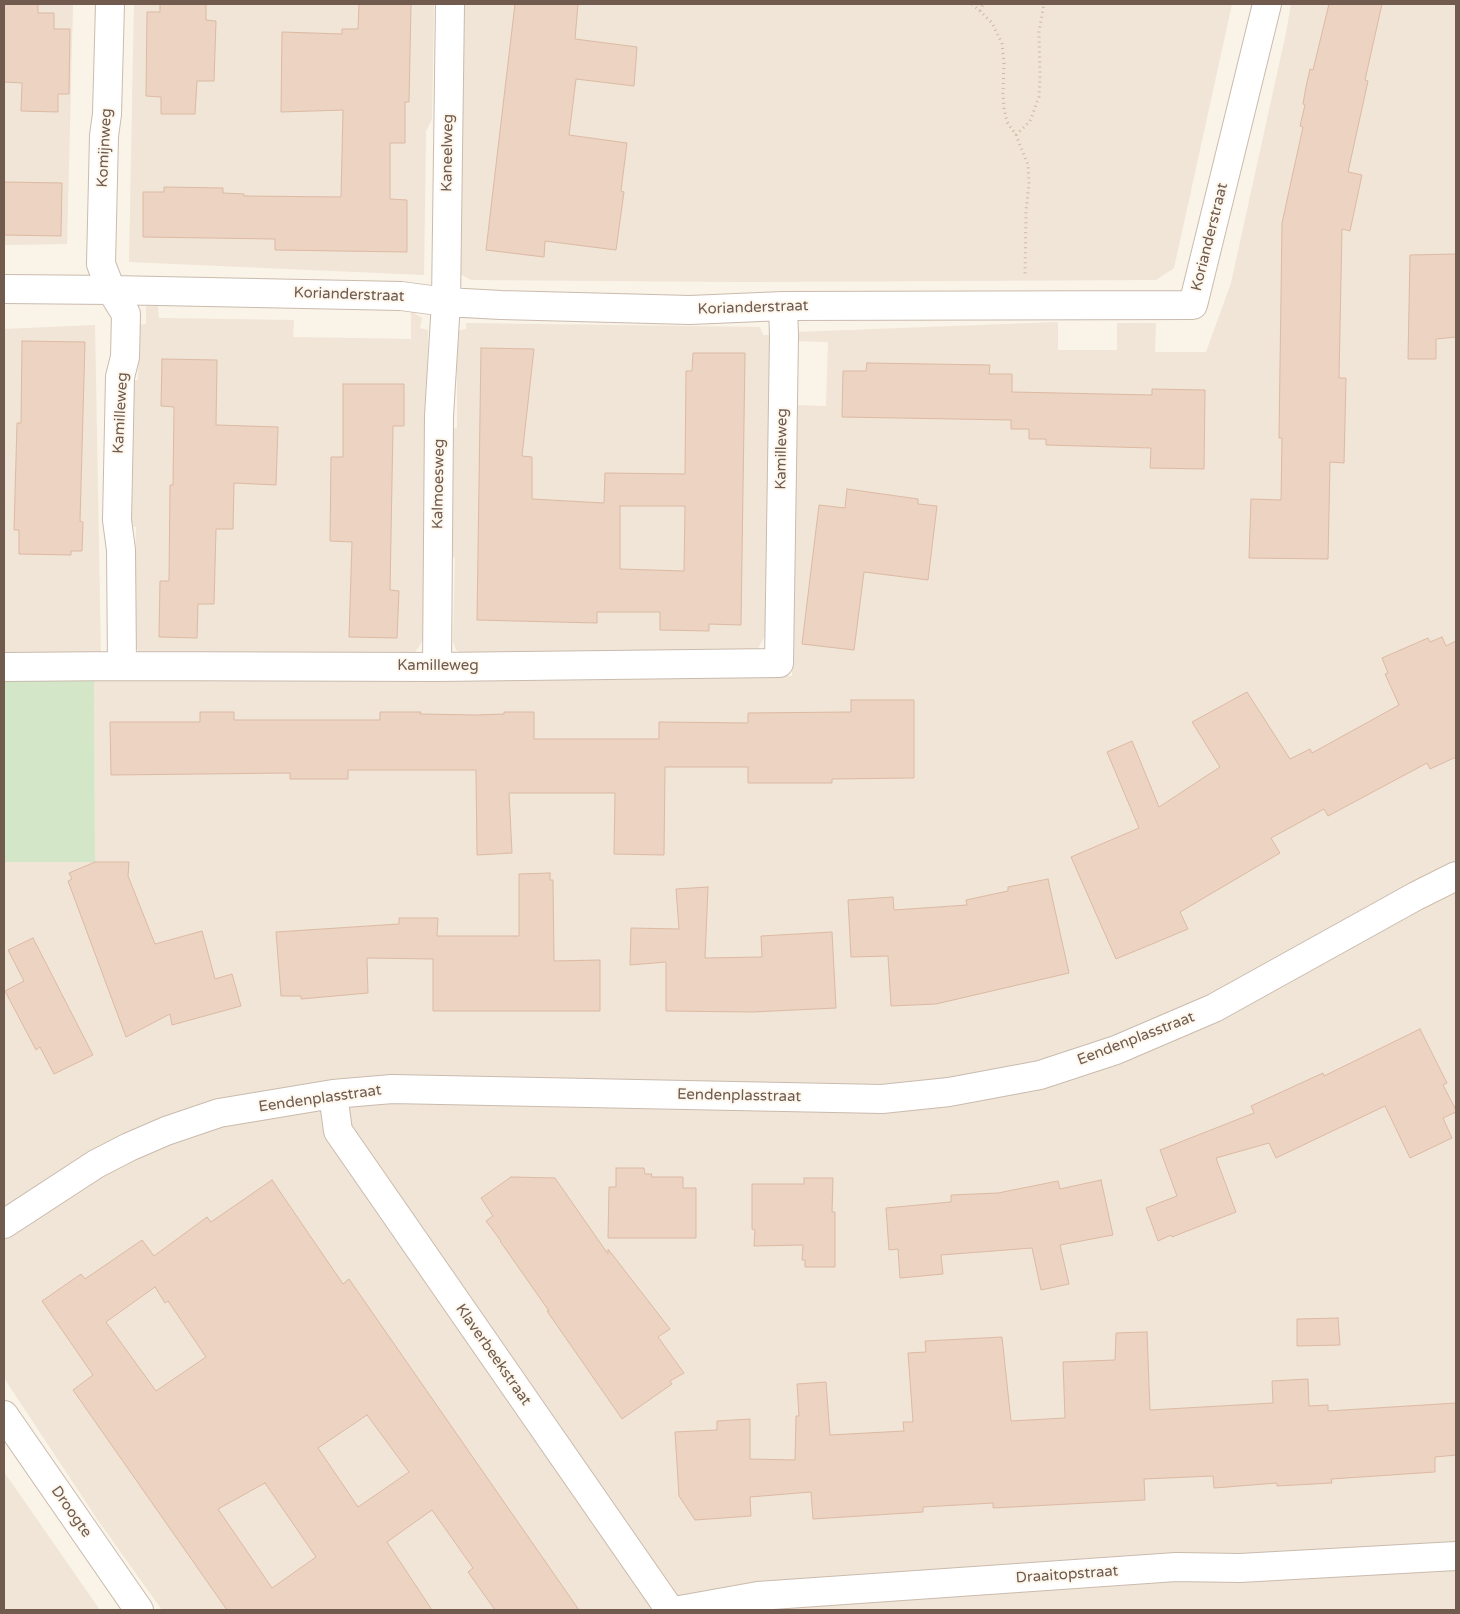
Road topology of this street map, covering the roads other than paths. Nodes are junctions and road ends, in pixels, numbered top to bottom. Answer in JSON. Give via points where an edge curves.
{"nodes":[{"id":1,"x":110,"y":4,"type":"edge"},
{"id":2,"x":450,"y":4,"type":"edge"},
{"id":3,"x":1267,"y":4,"type":"edge"},
{"id":4,"x":4,"y":289,"type":"edge"},
{"id":5,"x":111,"y":290,"type":"junction"},
{"id":6,"x":446,"y":302,"type":"junction"},
{"id":7,"x":783,"y":306,"type":"junction"},
{"id":8,"x":122,"y":666,"type":"junction"},
{"id":9,"x":436,"y":666,"type":"junction"},
{"id":10,"x":4,"y":667,"type":"edge"},
{"id":11,"x":1456,"y":876,"type":"edge"},
{"id":12,"x":333,"y":1094,"type":"junction"},
{"id":13,"x":4,"y":1224,"type":"edge"},
{"id":14,"x":4,"y":1415,"type":"edge"},
{"id":15,"x":1456,"y":1556,"type":"edge"},
{"id":16,"x":139,"y":1610,"type":"edge"},
{"id":17,"x":670,"y":1610,"type":"edge"},
{"id":18,"x":680,"y":1610,"type":"edge"}],
"edges":[{"from":1,"to":5,"type":"street","name":"Komijnweg","via":[[101,264]]},
{"from":2,"to":6,"type":"street","name":"Kaneelweg"},
{"from":3,"to":7,"type":"street","name":"Korianderstraat","via":[[1193,305]]},
{"from":4,"to":5,"type":"street","name":"Korianderstraat"},
{"from":5,"to":6,"type":"street","name":"Korianderstraat","via":[[401,296]]},
{"from":5,"to":8,"type":"street","name":"Kamilleweg","via":[[126,314],[125,357],[120,376],[118,520]]},
{"from":6,"to":7,"type":"street","name":"Korianderstraat","via":[[690,310]]},
{"from":6,"to":9,"type":"street","name":"Kalmoesweg","via":[[439,416]]},
{"from":7,"to":9,"type":"street","name":"Kamilleweg","via":[[779,663]]},
{"from":8,"to":9,"type":"street","name":"Kamilleweg"},
{"from":8,"to":10,"type":"street"},
{"from":11,"to":12,"type":"street","name":"Eendenplasstraat","via":[[1214,1008],[1116,1050],[1031,1076],[949,1092],[882,1099],[392,1089]]},
{"from":12,"to":13,"type":"street","name":"Eendenplasstraat","via":[[219,1114],[166,1131],[96,1164]]},
{"from":12,"to":17,"type":"street","name":"Klaverbeekstraat","via":[[338,1132]]},
{"from":14,"to":16,"type":"street","name":"Droogte"},
{"from":15,"to":18,"type":"street","name":"Draaitopstraat","via":[[1240,1568],[1176,1567],[768,1595]]}]}
